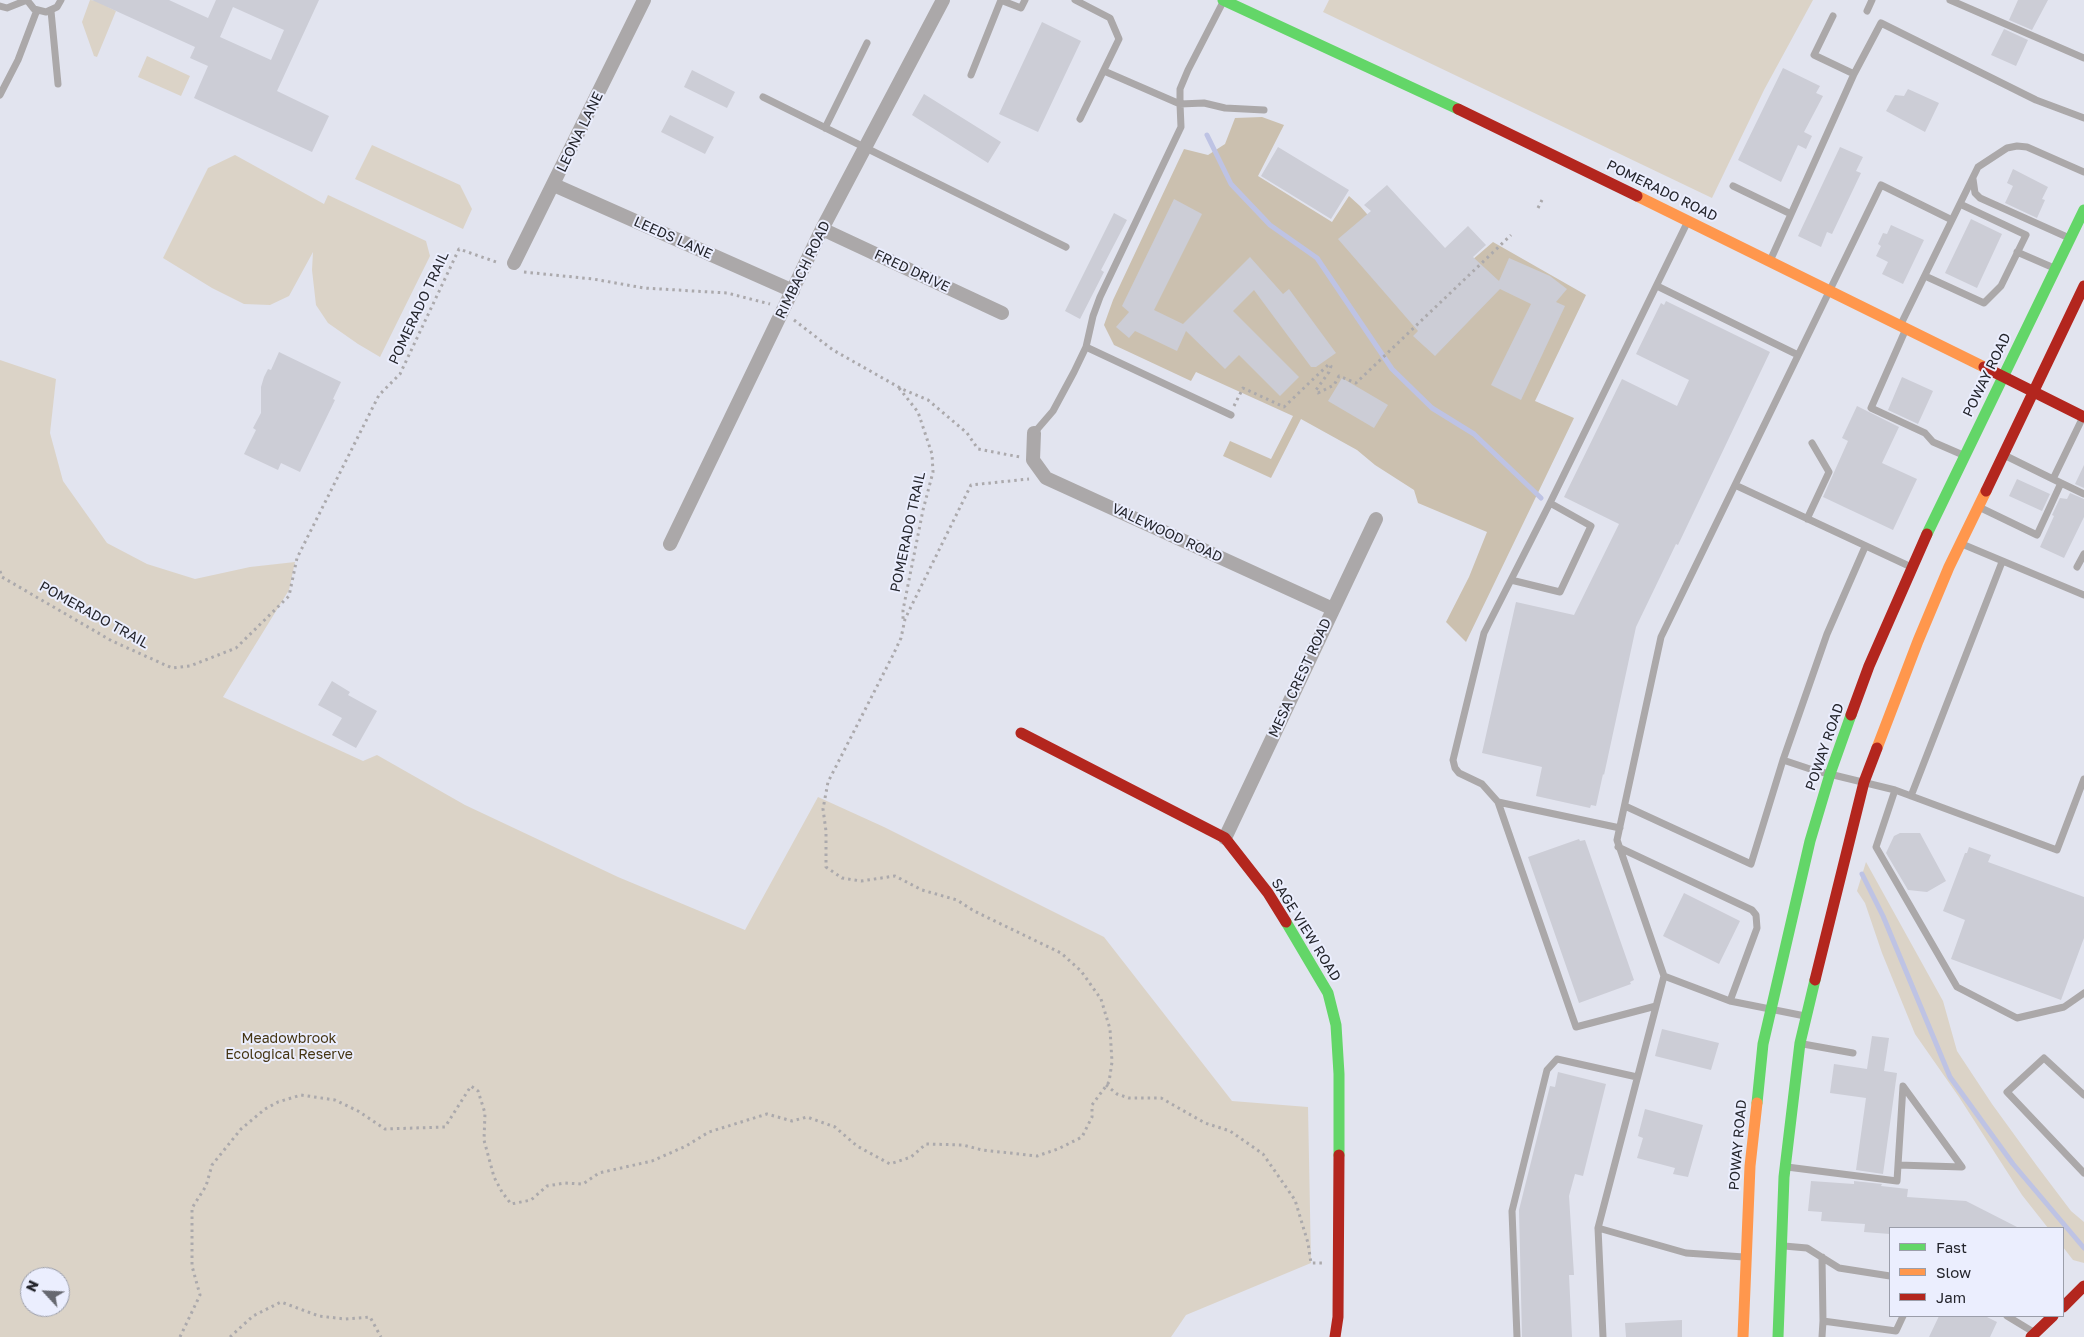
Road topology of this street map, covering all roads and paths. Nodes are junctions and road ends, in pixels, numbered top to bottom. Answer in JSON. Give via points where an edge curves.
{"nodes":[{"id":1,"x":27,"y":0,"type":"edge"},
{"id":2,"x":61,"y":0,"type":"edge"},
{"id":3,"x":644,"y":0,"type":"edge"},
{"id":4,"x":943,"y":0,"type":"edge"},
{"id":5,"x":1002,"y":0,"type":"edge"},
{"id":6,"x":1025,"y":0,"type":"edge"},
{"id":7,"x":1075,"y":0,"type":"edge"},
{"id":8,"x":1224,"y":0,"type":"edge"},
{"id":9,"x":1872,"y":0,"type":"edge"},
{"id":10,"x":1950,"y":0,"type":"edge"},
{"id":11,"x":0,"y":6,"type":"edge"},
{"id":12,"x":37,"y":10,"type":"junction"},
{"id":13,"x":50,"y":11,"type":"junction"},
{"id":14,"x":1867,"y":11,"type":"dead end"},
{"id":15,"x":1833,"y":16,"type":"dead end"},
{"id":16,"x":867,"y":43,"type":"dead end"},
{"id":17,"x":2084,"y":58,"type":"edge"},
{"id":18,"x":1104,"y":71,"type":"junction"},
{"id":19,"x":1854,"y":74,"type":"junction"},
{"id":20,"x":972,"y":75,"type":"dead end"},
{"id":21,"x":58,"y":84,"type":"dead end"},
{"id":22,"x":0,"y":95,"type":"edge"},
{"id":23,"x":763,"y":97,"type":"dead end"},
{"id":24,"x":1180,"y":104,"type":"junction"},
{"id":25,"x":1264,"y":110,"type":"dead end"},
{"id":26,"x":2084,"y":118,"type":"edge"},
{"id":27,"x":1080,"y":119,"type":"dead end"},
{"id":28,"x":826,"y":128,"type":"junction"},
{"id":29,"x":866,"y":148,"type":"junction"},
{"id":30,"x":2084,"y":172,"type":"edge"},
{"id":31,"x":1972,"y":179,"type":"junction"},
{"id":32,"x":554,"y":185,"type":"junction"},
{"id":33,"x":1733,"y":186,"type":"dead end"},
{"id":34,"x":1542,"y":200,"type":"dead end"},
{"id":35,"x":1960,"y":204,"type":"junction"},
{"id":36,"x":1538,"y":208,"type":"dead end"},
{"id":37,"x":2084,"y":210,"type":"edge"},
{"id":38,"x":1791,"y":214,"type":"junction"},
{"id":39,"x":1952,"y":220,"type":"junction"},
{"id":40,"x":1688,"y":221,"type":"junction"},
{"id":41,"x":822,"y":229,"type":"junction"},
{"id":42,"x":1511,"y":235,"type":"dead end"},
{"id":43,"x":2070,"y":239,"type":"junction"},
{"id":44,"x":1066,"y":247,"type":"dead end"},
{"id":45,"x":2018,"y":252,"type":"junction"},
{"id":46,"x":1770,"y":261,"type":"junction"},
{"id":47,"x":513,"y":266,"type":"junction"},
{"id":48,"x":2056,"y":269,"type":"junction"},
{"id":49,"x":1925,"y":276,"type":"junction"},
{"id":50,"x":1657,"y":286,"type":"junction"},
{"id":51,"x":2084,"y":286,"type":"edge"},
{"id":52,"x":1829,"y":290,"type":"junction"},
{"id":53,"x":792,"y":292,"type":"junction"},
{"id":54,"x":783,"y":311,"type":"junction"},
{"id":55,"x":1002,"y":313,"type":"dead end"},
{"id":56,"x":1903,"y":326,"type":"junction"},
{"id":57,"x":1086,"y":347,"type":"junction"},
{"id":58,"x":1798,"y":355,"type":"junction"},
{"id":59,"x":2004,"y":376,"type":"junction"},
{"id":60,"x":897,"y":386,"type":"junction"},
{"id":61,"x":2034,"y":391,"type":"junction"},
{"id":62,"x":1231,"y":415,"type":"joint"},
{"id":63,"x":2084,"y":416,"type":"edge"},
{"id":64,"x":1034,"y":433,"type":"joint"},
{"id":65,"x":1812,"y":443,"type":"dead end"},
{"id":66,"x":1964,"y":455,"type":"junction"},
{"id":67,"x":2003,"y":455,"type":"junction"},
{"id":68,"x":1033,"y":460,"type":"junction"},
{"id":69,"x":1046,"y":478,"type":"junction"},
{"id":70,"x":2053,"y":479,"type":"junction"},
{"id":71,"x":2061,"y":484,"type":"junction"},
{"id":72,"x":1735,"y":485,"type":"junction"},
{"id":73,"x":2084,"y":494,"type":"edge"},
{"id":74,"x":1550,"y":503,"type":"junction"},
{"id":75,"x":1978,"y":507,"type":"junction"},
{"id":76,"x":1376,"y":519,"type":"dead end"},
{"id":77,"x":1807,"y":519,"type":"junction"},
{"id":78,"x":670,"y":544,"type":"dead end"},
{"id":79,"x":1960,"y":544,"type":"junction"},
{"id":80,"x":1865,"y":547,"type":"junction"},
{"id":81,"x":2084,"y":554,"type":"edge"},
{"id":82,"x":2002,"y":562,"type":"junction"},
{"id":83,"x":1911,"y":567,"type":"junction"},
{"id":84,"x":2077,"y":568,"type":"dead end"},
{"id":85,"x":0,"y":571,"type":"edge"},
{"id":86,"x":1511,"y":580,"type":"junction"},
{"id":87,"x":2084,"y":595,"type":"edge"},
{"id":88,"x":1333,"y":609,"type":"junction"},
{"id":89,"x":902,"y":633,"type":"junction"},
{"id":90,"x":1021,"y":733,"type":"dead end"},
{"id":91,"x":1783,"y":760,"type":"junction"},
{"id":92,"x":1830,"y":774,"type":"junction"},
{"id":93,"x":2084,"y":779,"type":"edge"},
{"id":94,"x":1864,"y":782,"type":"junction"},
{"id":95,"x":1895,"y":790,"type":"junction"},
{"id":96,"x":1911,"y":796,"type":"junction"},
{"id":97,"x":1498,"y":802,"type":"junction"},
{"id":98,"x":1625,"y":806,"type":"junction"},
{"id":99,"x":1620,"y":828,"type":"junction"},
{"id":100,"x":1225,"y":838,"type":"junction"},
{"id":101,"x":1618,"y":847,"type":"junction"},
{"id":102,"x":1664,"y":976,"type":"junction"},
{"id":103,"x":2084,"y":993,"type":"edge"},
{"id":104,"x":1730,"y":1001,"type":"junction"},
{"id":105,"x":1656,"y":1006,"type":"junction"},
{"id":106,"x":1772,"y":1009,"type":"junction"},
{"id":107,"x":1806,"y":1017,"type":"junction"},
{"id":108,"x":1800,"y":1043,"type":"junction"},
{"id":109,"x":1853,"y":1054,"type":"dead end"},
{"id":110,"x":1637,"y":1077,"type":"junction"},
{"id":111,"x":1106,"y":1085,"type":"junction"},
{"id":112,"x":2084,"y":1095,"type":"edge"},
{"id":113,"x":1898,"y":1165,"type":"junction"},
{"id":114,"x":1786,"y":1166,"type":"junction"},
{"id":115,"x":2084,"y":1173,"type":"edge"},
{"id":116,"x":1598,"y":1228,"type":"junction"},
{"id":117,"x":1781,"y":1245,"type":"junction"},
{"id":118,"x":1745,"y":1257,"type":"junction"},
{"id":119,"x":1822,"y":1257,"type":"junction"},
{"id":120,"x":1338,"y":1264,"type":"junction"},
{"id":121,"x":1889,"y":1276,"type":"edge"},
{"id":122,"x":2084,"y":1286,"type":"edge"},
{"id":123,"x":2064,"y":1306,"type":"edge"},
{"id":124,"x":1904,"y":1317,"type":"edge"},
{"id":125,"x":2008,"y":1317,"type":"edge"},
{"id":126,"x":2052,"y":1317,"type":"edge"},
{"id":127,"x":1823,"y":1321,"type":"junction"},
{"id":128,"x":1895,"y":1334,"type":"edge"},
{"id":129,"x":2033,"y":1335,"type":"edge"},
{"id":130,"x":180,"y":1337,"type":"edge"},
{"id":131,"x":230,"y":1337,"type":"edge"},
{"id":132,"x":381,"y":1337,"type":"edge"},
{"id":133,"x":1335,"y":1337,"type":"edge"},
{"id":134,"x":1517,"y":1337,"type":"edge"},
{"id":135,"x":1603,"y":1337,"type":"edge"},
{"id":136,"x":1743,"y":1337,"type":"edge"},
{"id":137,"x":1778,"y":1337,"type":"edge"},
{"id":138,"x":1822,"y":1337,"type":"edge"}],
"edges":[{"from":1,"to":11,"type":"lane","via":[[7,8]]},
{"from":1,"to":12,"type":"lane"},
{"from":2,"to":13,"type":"lane"},
{"from":3,"to":32,"type":"street","name":"LEONA LANE"},
{"from":4,"to":29,"type":"street","name":"RIMBACH ROAD"},
{"from":5,"to":6,"type":"lane","via":[[1021,8]]},
{"from":5,"to":20,"type":"lane"},
{"from":7,"to":18,"type":"lane","via":[[1110,18],[1119,39]]},
{"from":8,"to":24,"type":"lane","via":[[1188,70],[1180,89]]},
{"from":8,"to":40,"type":"main road","name":"POMERADO ROAD"},
{"from":9,"to":14,"type":"lane"},
{"from":10,"to":17,"type":"lane"},
{"from":12,"to":13,"type":"lane"},
{"from":12,"to":22,"type":"lane","via":[[18,60]]},
{"from":13,"to":21,"type":"lane"},
{"from":15,"to":19,"type":"lane","via":[[1814,55]]},
{"from":16,"to":28,"type":"lane"},
{"from":18,"to":24,"type":"lane"},
{"from":18,"to":27,"type":"lane"},
{"from":19,"to":26,"type":"lane","via":[[1881,23],[2036,100]]},
{"from":19,"to":38,"type":"lane"},
{"from":23,"to":28,"type":"lane"},
{"from":24,"to":25,"type":"lane","via":[[1204,103],[1225,108]]},
{"from":24,"to":57,"type":"lane","via":[[1181,127],[1100,297]]},
{"from":28,"to":29,"type":"lane"},
{"from":29,"to":41,"type":"street","name":"RIMBACH ROAD"},
{"from":29,"to":44,"type":"lane"},
{"from":30,"to":31,"type":"lane","via":[[2027,147],[2017,146],[1987,160],[1978,167]]},
{"from":31,"to":35,"type":"lane"},
{"from":31,"to":43,"type":"lane","via":[[1975,193],[1980,198]]},
{"from":32,"to":47,"type":"street","name":"LEONA LANE"},
{"from":32,"to":53,"type":"street","name":"LEEDS LANE"},
{"from":33,"to":38,"type":"lane"},
{"from":34,"to":36,"type":"path"},
{"from":35,"to":39,"type":"lane"},
{"from":35,"to":45,"type":"lane","via":[[2026,235]]},
{"from":37,"to":43,"type":"main road","name":"POWAY ROAD"},
{"from":38,"to":46,"type":"lane"},
{"from":39,"to":49,"type":"lane"},
{"from":39,"to":52,"type":"lane","via":[[1881,185]]},
{"from":40,"to":46,"type":"main road","name":"POMERADO ROAD"},
{"from":40,"to":50,"type":"lane"},
{"from":41,"to":53,"type":"street","name":"RIMBACH ROAD"},
{"from":41,"to":55,"type":"street","name":"FRED DRIVE"},
{"from":42,"to":62,"type":"path","via":[[1356,383],[1339,376],[1334,385],[1318,393],[1316,390],[1329,372],[1329,364],[1284,407],[1242,388]]},
{"from":43,"to":48,"type":"main road","name":"POWAY ROAD"},
{"from":45,"to":48,"type":"lane"},
{"from":45,"to":49,"type":"lane","via":[[2001,286],[1984,303]]},
{"from":46,"to":52,"type":"main road","name":"POMERADO ROAD"},
{"from":47,"to":54,"type":"path","name":"POMERADO TRAIL","via":[[530,274],[727,294],[775,305]]},
{"from":47,"to":85,"type":"path","name":"POMERADO TRAIL","via":[[459,249],[400,374],[379,395],[297,558],[289,596],[236,648],[190,666],[172,668],[112,641],[2,577]]},
{"from":48,"to":59,"type":"main road","name":"POWAY ROAD"},
{"from":49,"to":56,"type":"lane"},
{"from":50,"to":58,"type":"lane"},
{"from":50,"to":74,"type":"lane"},
{"from":51,"to":61,"type":"main road"},
{"from":52,"to":56,"type":"main road","name":"POMERADO ROAD"},
{"from":52,"to":58,"type":"lane"},
{"from":53,"to":54,"type":"street","name":"RIMBACH ROAD"},
{"from":54,"to":60,"type":"path","name":"POMERADO TRAIL","via":[[833,350]]},
{"from":54,"to":78,"type":"street","name":"RIMBACH ROAD"},
{"from":56,"to":59,"type":"main road","name":"POMERADO ROAD"},
{"from":56,"to":66,"type":"lane","via":[[1871,408]]},
{"from":57,"to":62,"type":"lane"},
{"from":57,"to":64,"type":"lane","via":[[1053,411]]},
{"from":58,"to":72,"type":"lane"},
{"from":59,"to":61,"type":"main road","name":"POMERADO ROAD"},
{"from":59,"to":66,"type":"main road","name":"POWAY ROAD"},
{"from":60,"to":68,"type":"path","name":"POMERADO TRAIL","via":[[928,400],[968,432],[978,449]]},
{"from":60,"to":89,"type":"path","name":"POMERADO TRAIL","via":[[918,412],[932,454],[933,472],[903,610]]},
{"from":61,"to":63,"type":"main road","name":"POMERADO ROAD"},
{"from":61,"to":67,"type":"main road"},
{"from":63,"to":70,"type":"lane"},
{"from":64,"to":68,"type":"street"},
{"from":65,"to":77,"type":"lane","via":[[1829,472]]},
{"from":66,"to":83,"type":"main road","name":"POWAY ROAD"},
{"from":67,"to":70,"type":"lane"},
{"from":67,"to":75,"type":"main road"},
{"from":68,"to":69,"type":"street","name":"VALEWOOD ROAD"},
{"from":69,"to":88,"type":"street","name":"VALEWOOD ROAD"},
{"from":69,"to":89,"type":"path","via":[[971,484],[905,620]]},
{"from":70,"to":71,"type":"lane"},
{"from":71,"to":73,"type":"lane"},
{"from":71,"to":75,"type":"lane","via":[[2037,535]]},
{"from":72,"to":77,"type":"lane"},
{"from":72,"to":98,"type":"lane","via":[[1661,637]]},
{"from":74,"to":86,"type":"lane"},
{"from":74,"to":86,"type":"lane","via":[[1591,526],[1560,592]]},
{"from":75,"to":79,"type":"main road"},
{"from":76,"to":88,"type":"street","name":"MESA CREST ROAD"},
{"from":77,"to":80,"type":"lane"},
{"from":79,"to":82,"type":"lane"},
{"from":79,"to":94,"type":"main road","via":[[1918,641]]},
{"from":80,"to":83,"type":"lane"},
{"from":80,"to":91,"type":"lane","via":[[1827,634]]},
{"from":81,"to":84,"type":"lane"},
{"from":82,"to":87,"type":"lane"},
{"from":82,"to":96,"type":"lane"},
{"from":83,"to":92,"type":"main road","name":"POWAY ROAD","via":[[1869,666]]},
{"from":86,"to":97,"type":"lane","via":[[1484,633],[1453,760],[1459,773],[1482,784]]},
{"from":88,"to":100,"type":"street","name":"MESA CREST ROAD"},
{"from":89,"to":111,"type":"path","via":[[828,782],[823,809],[826,867],[842,878],[861,881],[895,876],[922,890],[957,900],[1061,953],[1081,971],[1101,998],[1110,1029],[1112,1062]]},
{"from":90,"to":100,"type":"main road","name":"SAGE VIEW ROAD"},
{"from":91,"to":92,"type":"lane"},
{"from":91,"to":98,"type":"lane","via":[[1751,864]]},
{"from":92,"to":94,"type":"lane"},
{"from":92,"to":106,"type":"main road","name":"POWAY ROAD","via":[[1810,841]]},
{"from":93,"to":96,"type":"lane","via":[[2057,850]]},
{"from":94,"to":95,"type":"lane"},
{"from":94,"to":107,"type":"main road"},
{"from":95,"to":96,"type":"lane"},
{"from":95,"to":103,"type":"lane","via":[[1876,847],[1956,987],[2017,1018],[2064,1007]]},
{"from":97,"to":99,"type":"lane"},
{"from":97,"to":105,"type":"lane","via":[[1576,1027]]},
{"from":98,"to":99,"type":"lane"},
{"from":99,"to":101,"type":"lane"},
{"from":100,"to":120,"type":"main road","name":"SAGE VIEW ROAD","via":[[1268,893],[1328,993],[1336,1025],[1339,1074]]},
{"from":101,"to":102,"type":"lane"},
{"from":101,"to":104,"type":"lane","via":[[1752,910],[1756,915],[1757,928]]},
{"from":102,"to":104,"type":"lane"},
{"from":102,"to":105,"type":"lane"},
{"from":104,"to":106,"type":"lane"},
{"from":105,"to":110,"type":"lane"},
{"from":106,"to":107,"type":"lane"},
{"from":106,"to":118,"type":"main road","name":"POWAY ROAD","via":[[1763,1044],[1750,1166]]},
{"from":107,"to":108,"type":"main road"},
{"from":108,"to":109,"type":"lane"},
{"from":108,"to":114,"type":"main road"},
{"from":110,"to":116,"type":"lane"},
{"from":110,"to":134,"type":"lane","via":[[1557,1059],[1547,1070],[1512,1211]]},
{"from":111,"to":120,"type":"path","via":[[1129,1098],[1161,1098],[1205,1123],[1230,1131],[1263,1154],[1295,1200],[1311,1262]]},
{"from":111,"to":130,"type":"path","via":[[1092,1105],[1092,1117],[1082,1137],[1037,1156],[963,1145],[926,1144],[911,1157],[890,1164],[857,1146],[835,1127],[807,1117],[792,1121],[767,1114],[709,1132],[652,1161],[599,1173],[583,1184],[547,1186],[531,1200],[511,1204],[494,1177],[484,1140],[485,1113],[478,1091],[471,1086],[444,1127],[385,1129],[335,1100],[301,1095],[265,1109],[241,1129],[212,1165],[206,1186],[192,1208],[192,1266],[200,1295]]},
{"from":112,"to":115,"type":"lane","via":[[2044,1058],[2007,1092]]},
{"from":113,"to":113,"type":"lane","via":[[1899,1145],[1903,1086],[1962,1167]]},
{"from":113,"to":114,"type":"lane","via":[[1897,1181]]},
{"from":114,"to":117,"type":"main road"},
{"from":116,"to":118,"type":"lane","via":[[1686,1254]]},
{"from":116,"to":135,"type":"lane"},
{"from":117,"to":119,"type":"lane","via":[[1807,1248]]},
{"from":117,"to":137,"type":"main road"},
{"from":118,"to":136,"type":"main road","name":"POWAY ROAD"},
{"from":119,"to":121,"type":"lane","via":[[1839,1268]]},
{"from":119,"to":127,"type":"lane"},
{"from":120,"to":133,"type":"main road","name":"SAGE VIEW ROAD"},
{"from":122,"to":123,"type":"main road"},
{"from":124,"to":128,"type":"lane"},
{"from":125,"to":129,"type":"lane"},
{"from":126,"to":129,"type":"main road"},
{"from":127,"to":128,"type":"lane"},
{"from":127,"to":138,"type":"lane"},
{"from":131,"to":132,"type":"path","via":[[253,1316],[281,1302],[319,1316],[370,1317]]}]}
